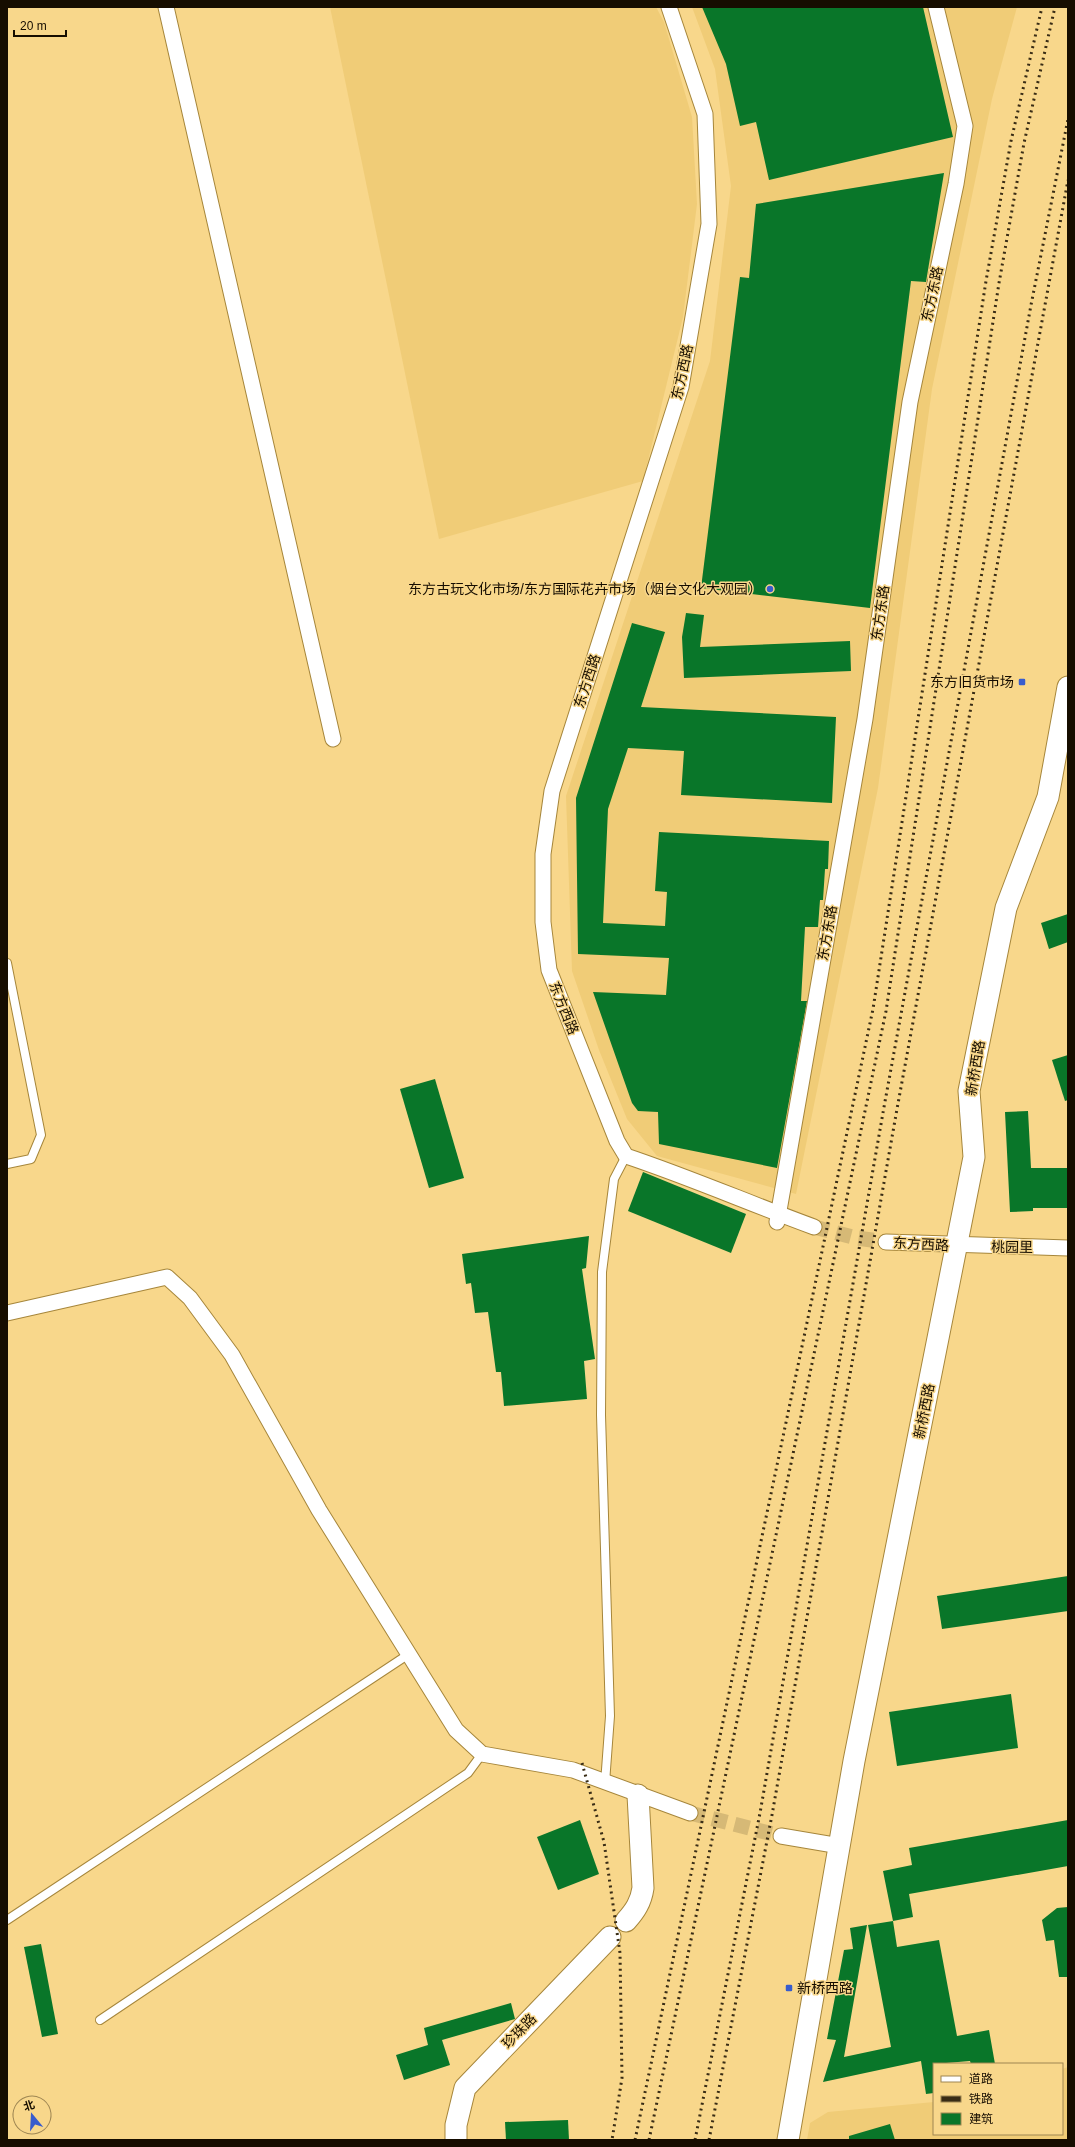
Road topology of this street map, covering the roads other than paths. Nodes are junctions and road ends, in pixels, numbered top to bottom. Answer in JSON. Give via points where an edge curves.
{"nodes":[{"id":1,"x":166,"y":7,"type":"edge"},
{"id":2,"x":669,"y":7,"type":"edge"},
{"id":3,"x":936,"y":7,"type":"edge"},
{"id":4,"x":1068,"y":687,"type":"edge"},
{"id":5,"x":333,"y":739,"type":"dead end"},
{"id":6,"x":7,"y":963,"type":"edge"},
{"id":7,"x":626,"y":1156,"type":"junction"},
{"id":8,"x":7,"y":1164,"type":"edge"},
{"id":9,"x":777,"y":1218,"type":"junction"},
{"id":10,"x":814,"y":1227,"type":"tunnel mouth"},
{"id":11,"x":886,"y":1242,"type":"tunnel mouth"},
{"id":12,"x":956,"y":1246,"type":"junction"},
{"id":13,"x":1068,"y":1248,"type":"edge"},
{"id":14,"x":7,"y":1313,"type":"edge"},
{"id":15,"x":409,"y":1654,"type":"junction"},
{"id":16,"x":482,"y":1754,"type":"junction"},
{"id":17,"x":606,"y":1783,"type":"junction"},
{"id":18,"x":638,"y":1795,"type":"junction"},
{"id":19,"x":690,"y":1813,"type":"tunnel mouth"},
{"id":20,"x":781,"y":1836,"type":"tunnel mouth"},
{"id":21,"x":840,"y":1846,"type":"junction"},
{"id":22,"x":7,"y":1920,"type":"edge"},
{"id":23,"x":626,"y":1921,"type":"dead end"},
{"id":24,"x":610,"y":1936,"type":"dead end"},
{"id":25,"x":100,"y":2020,"type":"dead end"},
{"id":26,"x":456,"y":2140,"type":"edge"},
{"id":27,"x":788,"y":2140,"type":"edge"}],
"edges":[{"from":1,"to":5,"type":"street"},
{"from":2,"to":7,"type":"street","name":"东方西路","via":[[705,114],[709,224],[681,387],[552,791],[543,854],[543,922],[549,970],[617,1141]]},
{"from":3,"to":9,"type":"street","name":"东方东路","via":[[964,126],[956,184],[910,402],[865,718]]},
{"from":4,"to":12,"type":"street","name":"新桥西路","via":[[1048,797],[1006,908],[969,1091],[974,1156]]},
{"from":6,"to":8,"type":"lane","via":[[42,1135],[31,1159]]},
{"from":7,"to":9,"type":"street","via":[[682,1175]]},
{"from":7,"to":17,"type":"lane","via":[[614,1179],[602,1272],[601,1416],[610,1716]]},
{"from":9,"to":10,"type":"street"},
{"from":11,"to":12,"type":"street","name":"东方西路"},
{"from":12,"to":13,"type":"street","name":"桃园里"},
{"from":12,"to":21,"type":"street","name":"新桥西路"},
{"from":14,"to":15,"type":"street","via":[[167,1277],[190,1298],[232,1355],[319,1510]]},
{"from":15,"to":16,"type":"street","via":[[456,1730]]},
{"from":15,"to":22,"type":"lane"},
{"from":16,"to":17,"type":"street","via":[[556,1766]]},
{"from":16,"to":25,"type":"lane","via":[[468,1773]]},
{"from":17,"to":18,"type":"street"},
{"from":18,"to":19,"type":"street"},
{"from":18,"to":23,"type":"street","via":[[643,1888],[636,1910]]},
{"from":20,"to":21,"type":"street"},
{"from":21,"to":27,"type":"street","name":"新桥西路"},
{"from":24,"to":26,"type":"street","name":"珍珠路","via":[[465,2088],[456,2125]]}]}
